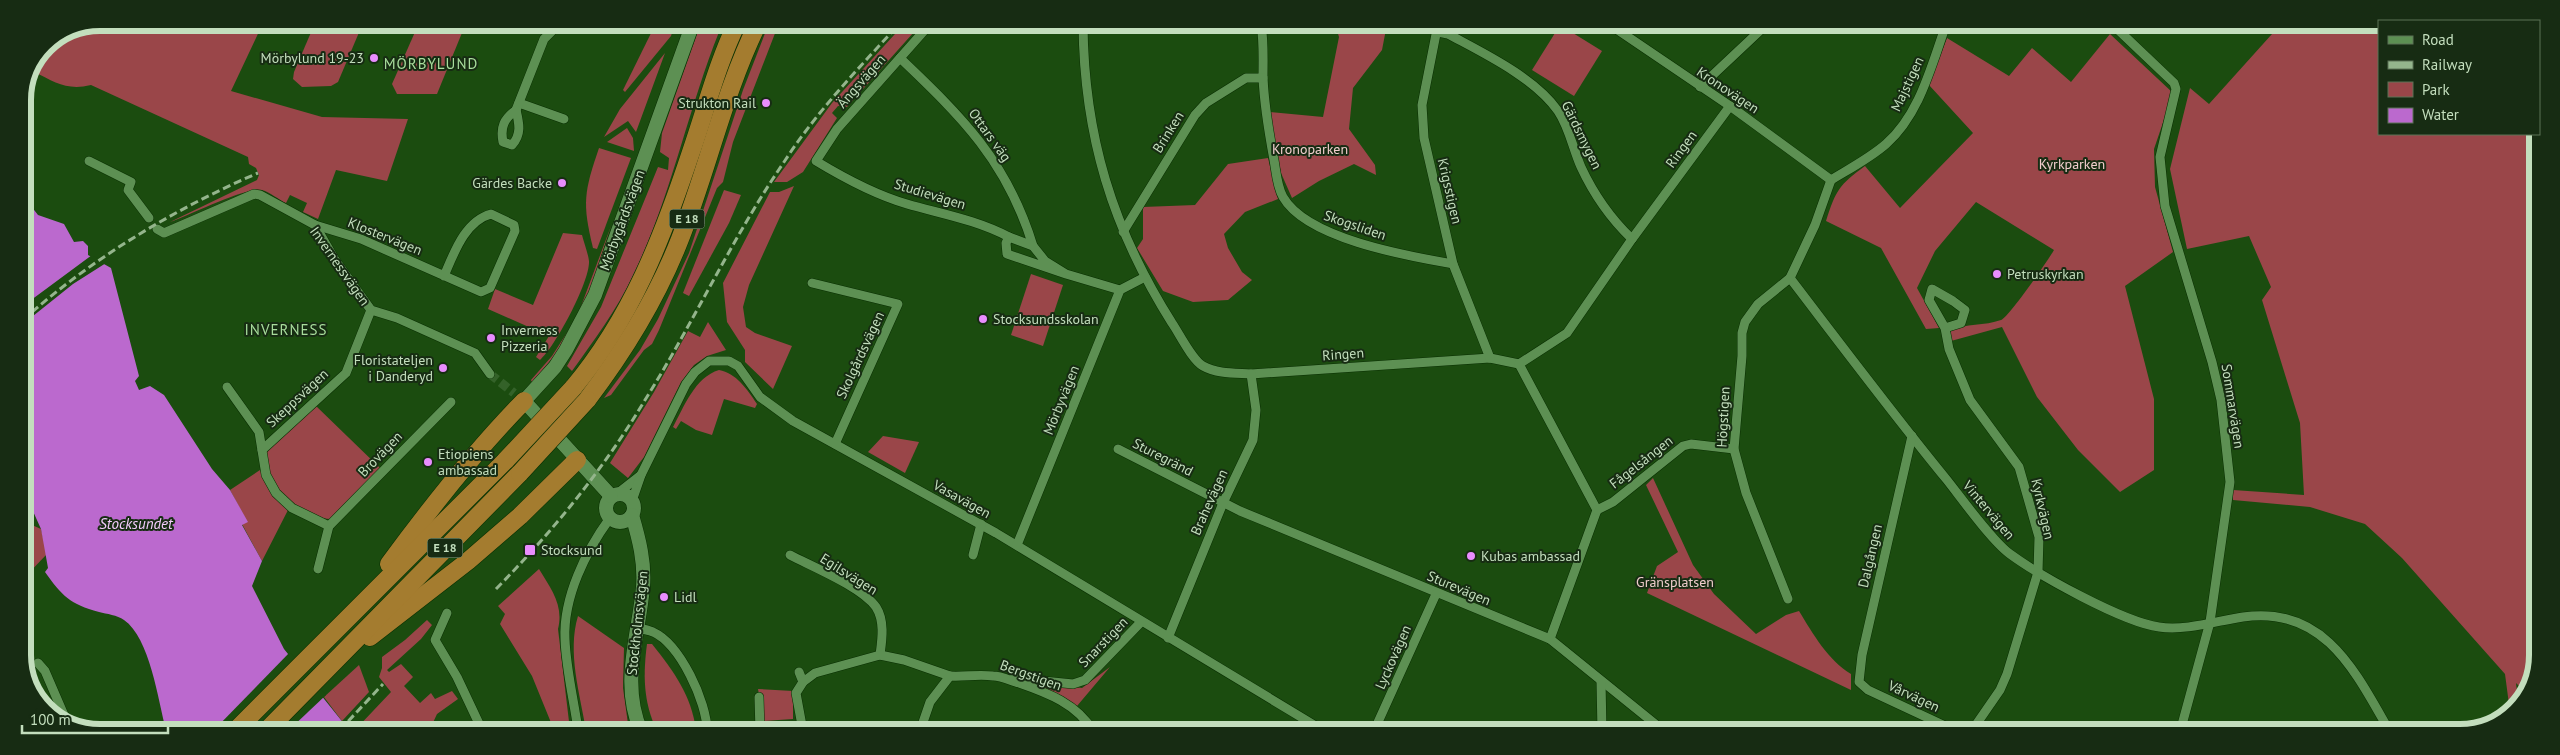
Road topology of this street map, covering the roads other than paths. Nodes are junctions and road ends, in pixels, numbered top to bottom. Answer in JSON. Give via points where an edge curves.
{"nodes":[{"id":1,"x":552,"y":31,"type":"edge"},
{"id":2,"x":689,"y":31,"type":"edge"},
{"id":3,"x":734,"y":31,"type":"edge"},
{"id":4,"x":755,"y":31,"type":"edge"},
{"id":5,"x":925,"y":31,"type":"edge"},
{"id":6,"x":1084,"y":31,"type":"edge"},
{"id":7,"x":1262,"y":31,"type":"edge"},
{"id":8,"x":1437,"y":31,"type":"edge"},
{"id":9,"x":1443,"y":31,"type":"edge"},
{"id":10,"x":1619,"y":31,"type":"edge"},
{"id":11,"x":1760,"y":31,"type":"edge"},
{"id":12,"x":1943,"y":31,"type":"edge"},
{"id":13,"x":2118,"y":31,"type":"edge"},
{"id":14,"x":900,"y":58,"type":"junction"},
{"id":15,"x":1263,"y":78,"type":"junction"},
{"id":16,"x":1700,"y":88,"type":"junction"},
{"id":17,"x":1730,"y":106,"type":"junction"},
{"id":18,"x":564,"y":118,"type":"dead end"},
{"id":19,"x":89,"y":161,"type":"dead end"},
{"id":20,"x":816,"y":161,"type":"joint"},
{"id":21,"x":1831,"y":180,"type":"junction"},
{"id":22,"x":149,"y":218,"type":"dead end"},
{"id":23,"x":315,"y":225,"type":"junction"},
{"id":24,"x":157,"y":229,"type":"dead end"},
{"id":25,"x":1122,"y":232,"type":"junction"},
{"id":26,"x":1009,"y":237,"type":"junction"},
{"id":27,"x":1632,"y":239,"type":"junction"},
{"id":28,"x":1033,"y":246,"type":"junction"},
{"id":29,"x":1453,"y":264,"type":"junction"},
{"id":30,"x":1066,"y":274,"type":"junction"},
{"id":31,"x":444,"y":276,"type":"junction"},
{"id":32,"x":1145,"y":277,"type":"junction"},
{"id":33,"x":1790,"y":278,"type":"junction"},
{"id":34,"x":812,"y":282,"type":"dead end"},
{"id":35,"x":1120,"y":290,"type":"junction"},
{"id":36,"x":371,"y":310,"type":"junction"},
{"id":37,"x":1945,"y":328,"type":"junction"},
{"id":38,"x":1490,"y":358,"type":"junction"},
{"id":39,"x":1519,"y":364,"type":"junction"},
{"id":40,"x":490,"y":374,"type":"tunnel mouth"},
{"id":41,"x":1251,"y":374,"type":"junction"},
{"id":42,"x":227,"y":387,"type":"dead end"},
{"id":43,"x":519,"y":397,"type":"junction"},
{"id":44,"x":451,"y":402,"type":"dead end"},
{"id":45,"x":1912,"y":436,"type":"junction"},
{"id":46,"x":835,"y":444,"type":"junction"},
{"id":47,"x":1118,"y":449,"type":"dead end"},
{"id":48,"x":1734,"y":449,"type":"junction"},
{"id":49,"x":262,"y":450,"type":"junction"},
{"id":50,"x":577,"y":460,"type":"junction"},
{"id":51,"x":641,"y":475,"type":"junction"},
{"id":52,"x":615,"y":495,"type":"junction"},
{"id":53,"x":632,"y":501,"type":"junction"},
{"id":54,"x":1223,"y":503,"type":"junction"},
{"id":55,"x":1597,"y":510,"type":"junction"},
{"id":56,"x":632,"y":515,"type":"junction"},
{"id":57,"x":610,"y":518,"type":"junction"},
{"id":58,"x":981,"y":524,"type":"junction"},
{"id":59,"x":329,"y":526,"type":"junction"},
{"id":60,"x":1017,"y":545,"type":"junction"},
{"id":61,"x":790,"y":555,"type":"dead end"},
{"id":62,"x":973,"y":555,"type":"dead end"},
{"id":63,"x":318,"y":569,"type":"dead end"},
{"id":64,"x":2038,"y":572,"type":"junction"},
{"id":65,"x":1436,"y":594,"type":"junction"},
{"id":66,"x":1788,"y":598,"type":"dead end"},
{"id":67,"x":357,"y":608,"type":"junction"},
{"id":68,"x":447,"y":613,"type":"dead end"},
{"id":69,"x":1141,"y":622,"type":"junction"},
{"id":70,"x":2210,"y":622,"type":"junction"},
{"id":71,"x":375,"y":628,"type":"junction"},
{"id":72,"x":638,"y":628,"type":"junction"},
{"id":73,"x":1168,"y":638,"type":"junction"},
{"id":74,"x":1550,"y":640,"type":"junction"},
{"id":75,"x":880,"y":655,"type":"junction"},
{"id":76,"x":38,"y":663,"type":"dead end"},
{"id":77,"x":799,"y":672,"type":"dead end"},
{"id":78,"x":950,"y":676,"type":"junction"},
{"id":79,"x":996,"y":676,"type":"junction"},
{"id":80,"x":1601,"y":681,"type":"junction"},
{"id":81,"x":803,"y":682,"type":"junction"},
{"id":82,"x":1859,"y":682,"type":"joint"},
{"id":83,"x":758,"y":697,"type":"dead end"},
{"id":84,"x":63,"y":712,"type":"edge"},
{"id":85,"x":242,"y":724,"type":"edge"},
{"id":86,"x":274,"y":724,"type":"edge"},
{"id":87,"x":479,"y":724,"type":"edge"},
{"id":88,"x":577,"y":724,"type":"edge"},
{"id":89,"x":639,"y":724,"type":"edge"},
{"id":90,"x":706,"y":724,"type":"edge"},
{"id":91,"x":760,"y":724,"type":"edge"},
{"id":92,"x":802,"y":724,"type":"edge"},
{"id":93,"x":922,"y":724,"type":"edge"},
{"id":94,"x":1089,"y":724,"type":"edge"},
{"id":95,"x":1312,"y":724,"type":"edge"},
{"id":96,"x":1377,"y":724,"type":"edge"},
{"id":97,"x":1602,"y":724,"type":"edge"},
{"id":98,"x":1656,"y":724,"type":"edge"},
{"id":99,"x":1941,"y":724,"type":"edge"},
{"id":100,"x":1977,"y":724,"type":"edge"},
{"id":101,"x":2182,"y":724,"type":"edge"},
{"id":102,"x":2385,"y":724,"type":"edge"}],
"edges":[{"from":1,"to":18,"type":"street","via":[[544,39],[518,106]]},
{"from":2,"to":43,"type":"street","name":"Mörbygårdsvägen","via":[[595,296],[579,330],[555,367]]},
{"from":3,"to":67,"type":"highway","number":"E 18","bridge":true,"via":[[664,231],[616,330],[573,388],[506,460]]},
{"from":4,"to":71,"type":"highway","number":"E 18","bridge":true,"via":[[727,99],[680,239],[655,296],[631,339],[587,400]]},
{"from":5,"to":14,"type":"street","name":"Ängsvägen"},
{"from":6,"to":25,"type":"street","name":"Ringen","via":[[1086,91],[1104,177]]},
{"from":7,"to":15,"type":"street","name":"Skogsliden"},
{"from":8,"to":29,"type":"street","name":"Krigsstigen","via":[[1422,105],[1424,138]]},
{"from":9,"to":27,"type":"street","name":"Gärdsmygen","via":[[1506,66],[1546,96],[1559,112],[1596,196],[1611,219]]},
{"from":10,"to":16,"type":"street","name":"Kronovägen"},
{"from":11,"to":16,"type":"street"},
{"from":12,"to":21,"type":"street","name":"Majstigen","via":[[1908,118],[1886,144]]},
{"from":13,"to":70,"type":"street","name":"Sommarvägen","via":[[2174,83],[2176,89],[2160,157],[2165,206],[2221,400],[2230,482]]},
{"from":14,"to":20,"type":"street","name":"Ängsvägen","via":[[838,129]]},
{"from":14,"to":28,"type":"street","name":"Ottars väg","via":[[952,106],[990,154],[1007,182]]},
{"from":15,"to":25,"type":"street","name":"Brinken","via":[[1246,78],[1200,109]]},
{"from":15,"to":29,"type":"street","name":"Skogsliden","via":[[1277,177],[1283,197],[1298,214],[1319,228],[1385,250]]},
{"from":16,"to":17,"type":"street","name":"Kronovägen"},
{"from":17,"to":21,"type":"street","name":"Kronovägen"},
{"from":17,"to":27,"type":"street","name":"Ringen"},
{"from":19,"to":22,"type":"street","via":[[131,182],[128,190]]},
{"from":20,"to":26,"type":"street","name":"Studievägen","via":[[905,204],[987,225]]},
{"from":21,"to":33,"type":"street"},
{"from":23,"to":24,"type":"street","name":"Invernessvägen","via":[[254,194],[164,233]]},
{"from":23,"to":31,"type":"street","name":"Klostervägen","via":[[361,239]]},
{"from":23,"to":36,"type":"street","name":"Invernessvägen","via":[[335,260]]},
{"from":25,"to":32,"type":"street","name":"Ringen"},
{"from":26,"to":28,"type":"street","name":"Studievägen"},
{"from":26,"to":30,"type":"street","name":"Studievägen","via":[[1006,254]]},
{"from":27,"to":39,"type":"street","name":"Ringen","via":[[1567,333]]},
{"from":28,"to":30,"type":"street","name":"Studievägen","via":[[1045,261]]},
{"from":29,"to":38,"type":"street","name":"Krigsstigen"},
{"from":30,"to":35,"type":"street","name":"Studievägen"},
{"from":31,"to":31,"type":"street","name":"Klostervägen","via":[[480,292],[490,288],[515,231],[514,225],[491,214],[482,216],[467,230]]},
{"from":32,"to":35,"type":"street"},
{"from":32,"to":41,"type":"street","name":"Ringen","via":[[1200,365],[1217,372]]},
{"from":33,"to":45,"type":"street","name":"Vintervägen"},
{"from":33,"to":48,"type":"street","name":"Högstigen","via":[[1758,304],[1745,322]]},
{"from":34,"to":46,"type":"street","name":"Skolgårdsvägen","via":[[898,304]]},
{"from":35,"to":60,"type":"street","name":"Mörbyvägen"},
{"from":36,"to":40,"type":"street","name":"Invernessvägen","via":[[398,318],[475,353]]},
{"from":36,"to":49,"type":"street","name":"Skeppsvägen","via":[[346,373]]},
{"from":37,"to":37,"type":"street","name":"Kyrkvägen","via":[[1961,323],[1965,310],[1932,290],[1929,300]]},
{"from":37,"to":64,"type":"street","name":"Kyrkvägen","via":[[1949,349],[1970,400],[2019,467],[2039,537]]},
{"from":38,"to":39,"type":"street","name":"Ringen"},
{"from":38,"to":41,"type":"street","name":"Ringen"},
{"from":39,"to":55,"type":"street"},
{"from":41,"to":54,"type":"street","name":"Brahevägen","via":[[1256,410],[1253,440]]},
{"from":42,"to":49,"type":"street","via":[[259,432]]},
{"from":43,"to":50,"type":"street"},
{"from":43,"to":67,"type":"highway","via":[[442,492]]},
{"from":44,"to":59,"type":"street","name":"Brovägen"},
{"from":45,"to":64,"type":"street","name":"Vintervägen","via":[[2007,553]]},
{"from":45,"to":82,"type":"street","name":"Dalgången","via":[[1864,646]]},
{"from":46,"to":51,"type":"street","name":"Vasavägen","via":[[772,407],[760,397],[738,366],[728,361],[709,361],[686,384]]},
{"from":46,"to":58,"type":"street","name":"Vasavägen"},
{"from":47,"to":54,"type":"street","name":"Sturegränd"},
{"from":48,"to":55,"type":"street","name":"Fågelsången","via":[[1683,446],[1613,502]]},
{"from":48,"to":66,"type":"street","name":"Högstigen","via":[[1746,493]]},
{"from":49,"to":59,"type":"street","via":[[266,475],[276,493],[292,508]]},
{"from":50,"to":52,"type":"street"},
{"from":50,"to":71,"type":"highway","via":[[468,561]]},
{"from":51,"to":52,"type":"street","name":"Vasavägen"},
{"from":51,"to":53,"type":"street","name":"Vasavägen"},
{"from":52,"to":53,"type":"street","via":[[628,496]]},
{"from":52,"to":57,"type":"street","via":[[605,510]]},
{"from":53,"to":56,"type":"street"},
{"from":54,"to":65,"type":"street","name":"Sturevägen"},
{"from":54,"to":73,"type":"street","name":"Brahevägen"},
{"from":55,"to":74,"type":"street"},
{"from":56,"to":57,"type":"street","via":[[620,522]]},
{"from":56,"to":72,"type":"street","name":"Stockholmsvägen","via":[[643,555]]},
{"from":57,"to":88,"type":"street","via":[[578,575],[569,608],[565,638]]},
{"from":58,"to":60,"type":"street","name":"Vasavägen"},
{"from":58,"to":62,"type":"street"},
{"from":59,"to":63,"type":"street"},
{"from":60,"to":69,"type":"street","name":"Vasavägen"},
{"from":61,"to":75,"type":"street","name":"Egilsvägen","via":[[839,580],[876,607],[883,632]]},
{"from":64,"to":70,"type":"street","name":"Vintervägen","via":[[2141,622],[2184,628]]},
{"from":64,"to":100,"type":"street","name":"Kyrkvägen","via":[[2007,674]]},
{"from":65,"to":74,"type":"street","name":"Sturevägen"},
{"from":65,"to":96,"type":"street","name":"Lyckovägen"},
{"from":67,"to":85,"type":"highway","number":"E 18"},
{"from":68,"to":87,"type":"street","via":[[435,640]]},
{"from":69,"to":73,"type":"street","name":"Vasavägen"},
{"from":69,"to":79,"type":"street","name":"Snarstigen","via":[[1085,680],[1073,684]]},
{"from":70,"to":101,"type":"street","name":"Sommarvägen"},
{"from":70,"to":102,"type":"street","name":"Vintervägen","via":[[2260,614],[2283,617],[2316,631],[2351,664]]},
{"from":71,"to":86,"type":"highway","via":[[346,650]]},
{"from":72,"to":89,"type":"street","name":"Stockholmsvägen","via":[[630,674],[632,700]]},
{"from":72,"to":90,"type":"street","via":[[654,632],[662,639],[689,673],[700,697]]},
{"from":73,"to":95,"type":"street","name":"Vasavägen"},
{"from":74,"to":80,"type":"street","name":"Sturevägen"},
{"from":75,"to":78,"type":"street","name":"Bergstigen"},
{"from":75,"to":81,"type":"street","via":[[815,673]]},
{"from":76,"to":84,"type":"street","via":[[45,671]]},
{"from":77,"to":81,"type":"street"},
{"from":78,"to":79,"type":"street","name":"Bergstigen"},
{"from":78,"to":93,"type":"street","via":[[930,702]]},
{"from":79,"to":94,"type":"street","name":"Bergstigen","via":[[1053,696],[1071,706]]},
{"from":80,"to":97,"type":"street"},
{"from":80,"to":98,"type":"street","name":"Sturevägen"},
{"from":81,"to":92,"type":"street","via":[[796,693]]},
{"from":82,"to":99,"type":"street","name":"Vårvägen","via":[[1868,690]]},
{"from":83,"to":91,"type":"street"}]}
